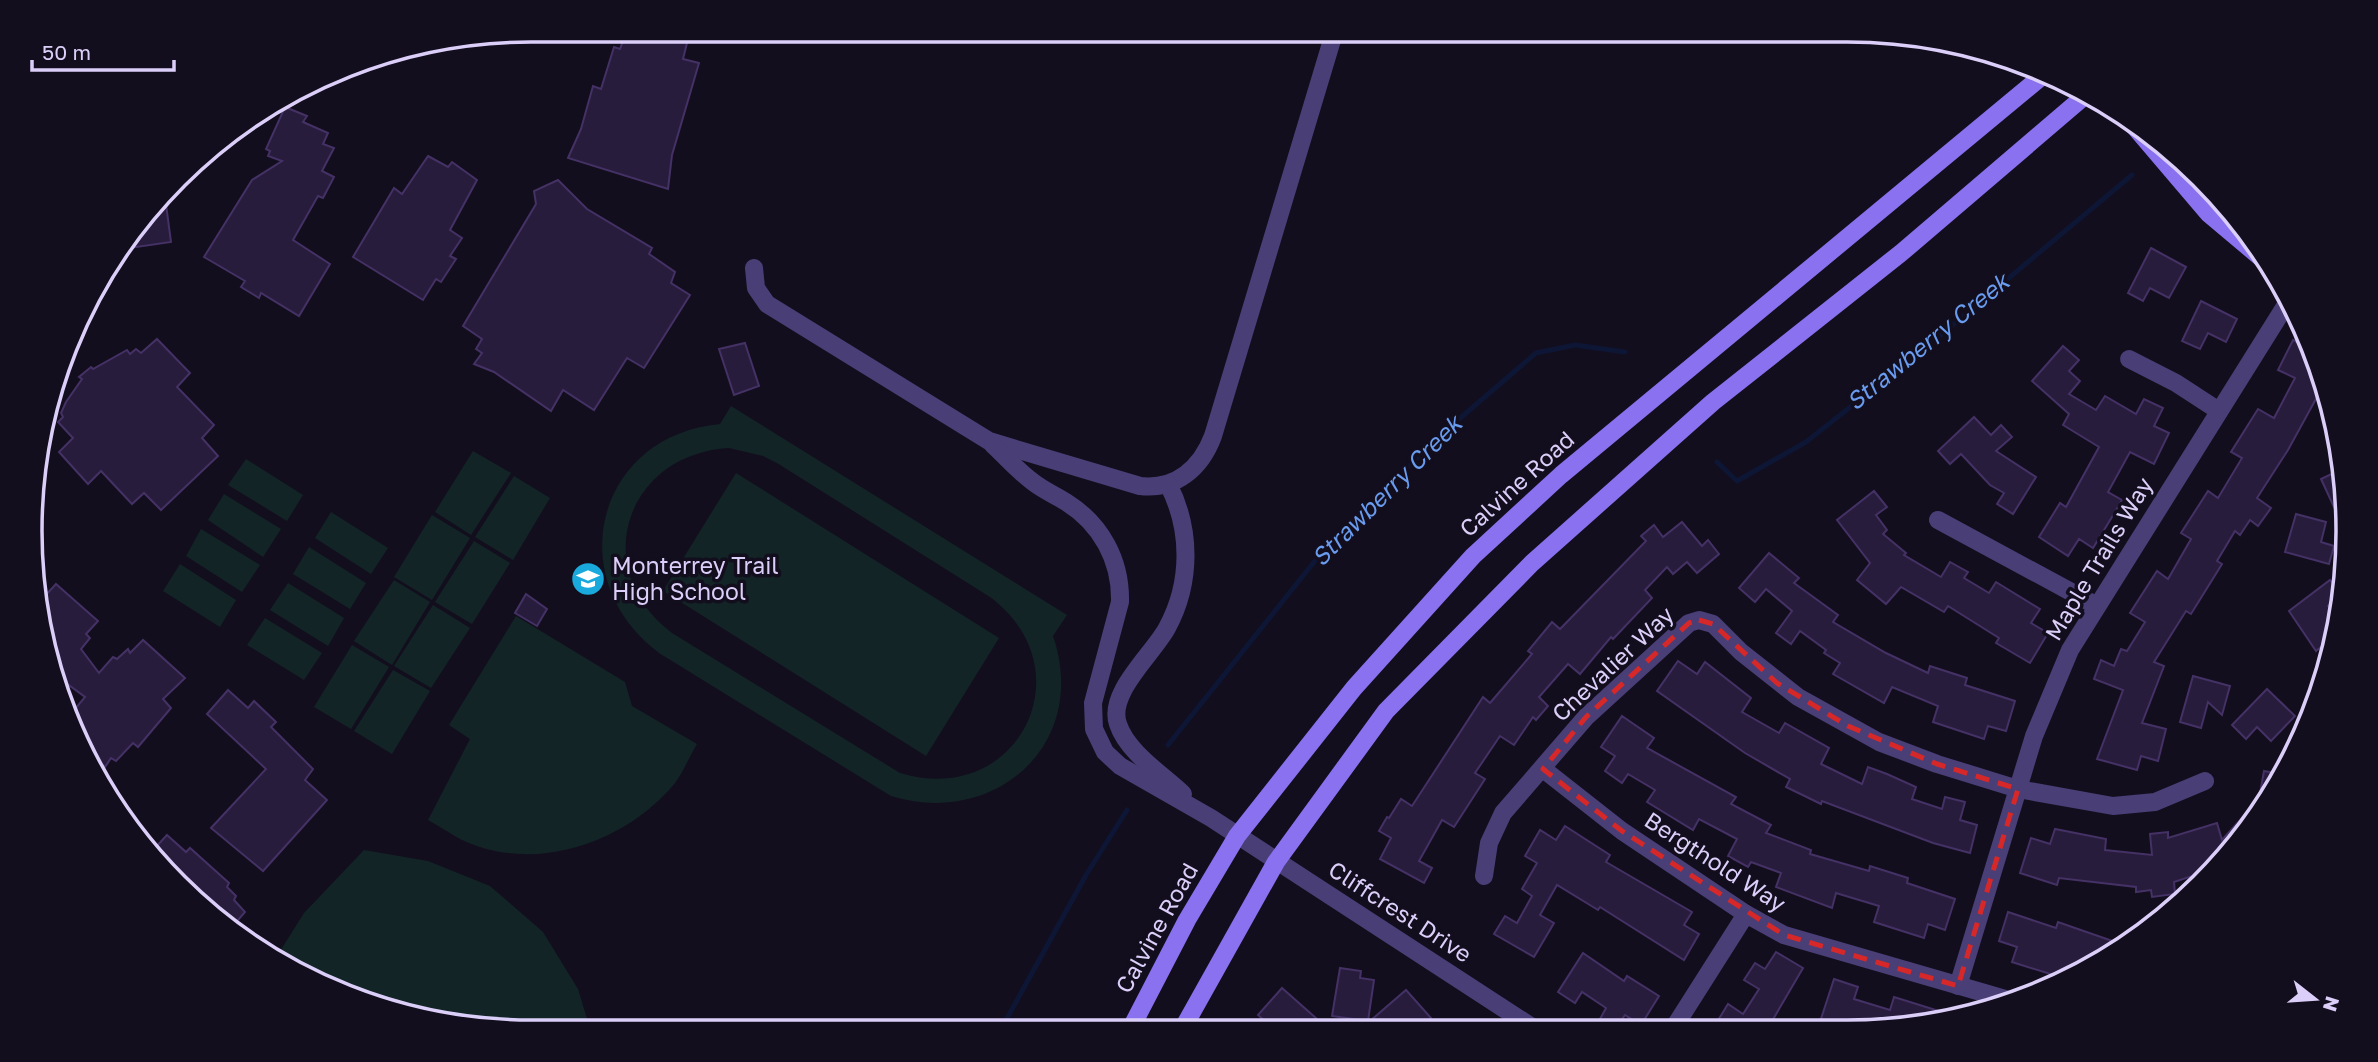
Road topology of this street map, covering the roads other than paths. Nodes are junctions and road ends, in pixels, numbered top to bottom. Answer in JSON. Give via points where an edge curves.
{"nodes":[{"id":1,"x":1331,"y":42,"type":"edge"},
{"id":2,"x":2037,"y":80,"type":"edge"},
{"id":3,"x":2079,"y":101,"type":"edge"},
{"id":4,"x":2149,"y":147,"type":"edge"},
{"id":5,"x":2244,"y":245,"type":"edge"},
{"id":6,"x":754,"y":268,"type":"dead end"},
{"id":7,"x":2283,"y":310,"type":"edge"},
{"id":8,"x":2129,"y":359,"type":"dead end"},
{"id":9,"x":2220,"y":411,"type":"junction"},
{"id":10,"x":989,"y":441,"type":"junction"},
{"id":11,"x":1168,"y":484,"type":"junction"},
{"id":12,"x":1938,"y":520,"type":"dead end"},
{"id":13,"x":2097,"y":606,"type":"junction"},
{"id":14,"x":1543,"y":769,"type":"junction"},
{"id":15,"x":2205,"y":781,"type":"dead end"},
{"id":16,"x":2018,"y":789,"type":"junction"},
{"id":17,"x":1206,"y":816,"type":"junction"},
{"id":18,"x":1237,"y":836,"type":"junction"},
{"id":19,"x":1276,"y":862,"type":"junction"},
{"id":20,"x":1484,"y":876,"type":"dead end"},
{"id":21,"x":1745,"y":914,"type":"junction"},
{"id":22,"x":1958,"y":986,"type":"junction"},
{"id":23,"x":1996,"y":996,"type":"edge"},
{"id":24,"x":1135,"y":1020,"type":"edge"},
{"id":25,"x":1188,"y":1020,"type":"edge"},
{"id":26,"x":1521,"y":1020,"type":"edge"},
{"id":27,"x":1680,"y":1020,"type":"edge"}],
"edges":[{"from":1,"to":11,"type":"street","via":[[1213,436],[1196,468]]},
{"from":2,"to":18,"type":"main road","name":"Calvine Road","via":[[1560,475],[1473,556],[1353,688]]},
{"from":3,"to":19,"type":"main road","via":[[1901,253],[1713,401],[1532,563],[1385,711]]},
{"from":4,"to":5,"type":"main road","via":[[2188,192]]},
{"from":6,"to":10,"type":"street","via":[[756,288],[767,304]]},
{"from":7,"to":9,"type":"street","name":"Maple Trails Way"},
{"from":8,"to":9,"type":"street"},
{"from":9,"to":13,"type":"street","name":"Maple Trails Way"},
{"from":10,"to":11,"type":"street","via":[[1126,483],[1150,488]]},
{"from":10,"to":17,"type":"street","via":[[1033,482],[1086,518],[1113,557],[1120,602],[1096,684],[1092,721],[1097,738],[1120,766]]},
{"from":11,"to":17,"type":"street","via":[[1184,526],[1186,559],[1180,594],[1168,626],[1118,699],[1116,721],[1123,738]]},
{"from":12,"to":13,"type":"street"},
{"from":13,"to":16,"type":"street","name":"Maple Trails Way","via":[[2070,650],[2034,736]]},
{"from":14,"to":16,"type":"street","name":"Chevalier Way","via":[[1603,702],[1689,623],[1699,620],[1713,624],[1777,682],[1848,726],[1937,764]]},
{"from":14,"to":20,"type":"street","name":"Chevalier Way","via":[[1494,828]]},
{"from":14,"to":21,"type":"street","name":"Bergthold Way","via":[[1622,831]]},
{"from":15,"to":16,"type":"street","via":[[2155,802],[2113,806]]},
{"from":16,"to":22,"type":"street","name":"Maple Trails Way"},
{"from":17,"to":18,"type":"street","name":"Cliffcrest Drive"},
{"from":18,"to":19,"type":"street","name":"Cliffcrest Drive"},
{"from":18,"to":24,"type":"main road","name":"Calvine Road"},
{"from":19,"to":25,"type":"main road"},
{"from":19,"to":26,"type":"street","name":"Cliffcrest Drive"},
{"from":21,"to":22,"type":"street","name":"Bergthold Way","via":[[1784,935]]},
{"from":21,"to":27,"type":"street"},
{"from":22,"to":23,"type":"street","name":"Bergthold Way"}]}
